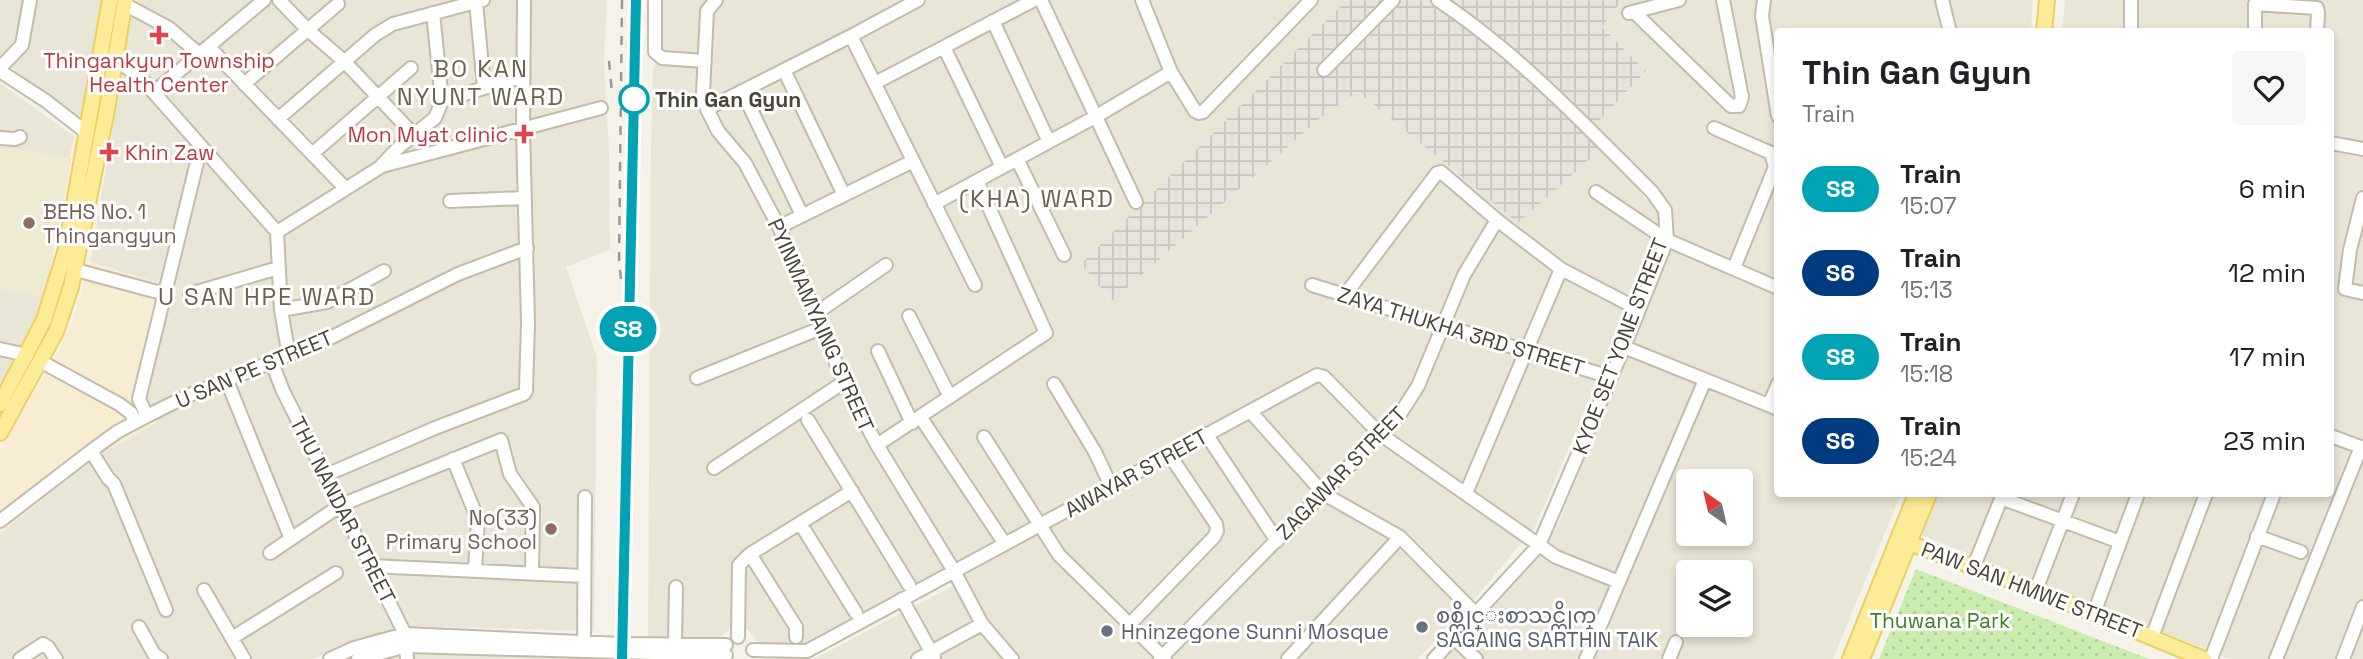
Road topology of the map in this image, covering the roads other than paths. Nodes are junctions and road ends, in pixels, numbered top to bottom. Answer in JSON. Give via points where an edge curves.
{"nodes":[{"id":1,"x":30,"y":0,"type":"edge"},
{"id":2,"x":264,"y":0,"type":"edge"},
{"id":3,"x":279,"y":0,"type":"edge"},
{"id":4,"x":524,"y":0,"type":"edge"},
{"id":5,"x":655,"y":0,"type":"edge"},
{"id":6,"x":716,"y":0,"type":"edge"},
{"id":7,"x":918,"y":0,"type":"edge"},
{"id":8,"x":1034,"y":0,"type":"edge"},
{"id":9,"x":1041,"y":0,"type":"edge"},
{"id":10,"x":1142,"y":0,"type":"edge"},
{"id":11,"x":1311,"y":0,"type":"edge"},
{"id":12,"x":1393,"y":0,"type":"edge"},
{"id":13,"x":1438,"y":0,"type":"edge"},
{"id":14,"x":1679,"y":0,"type":"edge"},
{"id":15,"x":1723,"y":0,"type":"edge"},
{"id":16,"x":1764,"y":0,"type":"edge"},
{"id":17,"x":1942,"y":0,"type":"edge"},
{"id":18,"x":2047,"y":0,"type":"edge"},
{"id":19,"x":2056,"y":0,"type":"edge"},
{"id":20,"x":2131,"y":0,"type":"edge"},
{"id":21,"x":120,"y":1,"type":"edge"},
{"id":22,"x":480,"y":1,"type":"edge"},
{"id":23,"x":338,"y":4,"type":"dead end"},
{"id":24,"x":433,"y":13,"type":"junction"},
{"id":25,"x":993,"y":21,"type":"junction"},
{"id":26,"x":1949,"y":28,"type":"edge"},
{"id":27,"x":2044,"y":28,"type":"edge"},
{"id":28,"x":2053,"y":28,"type":"edge"},
{"id":29,"x":2131,"y":28,"type":"edge"},
{"id":30,"x":2255,"y":28,"type":"edge"},
{"id":31,"x":2317,"y":28,"type":"edge"},
{"id":32,"x":308,"y":30,"type":"junction"},
{"id":33,"x":851,"y":36,"type":"junction"},
{"id":34,"x":944,"y":47,"type":"junction"},
{"id":35,"x":204,"y":51,"type":"junction"},
{"id":36,"x":100,"y":57,"type":"junction"},
{"id":37,"x":116,"y":60,"type":"junction"},
{"id":38,"x":344,"y":61,"type":"junction"},
{"id":39,"x":705,"y":61,"type":"junction"},
{"id":40,"x":411,"y":68,"type":"dead end"},
{"id":41,"x":0,"y":70,"type":"edge"},
{"id":42,"x":784,"y":70,"type":"junction"},
{"id":43,"x":1324,"y":70,"type":"dead end"},
{"id":44,"x":1171,"y":72,"type":"junction"},
{"id":45,"x":523,"y":76,"type":"junction"},
{"id":46,"x":875,"y":83,"type":"junction"},
{"id":47,"x":244,"y":84,"type":"junction"},
{"id":48,"x":484,"y":88,"type":"junction"},
{"id":49,"x":742,"y":91,"type":"junction"},
{"id":50,"x":1774,"y":91,"type":"edge"},
{"id":51,"x":154,"y":92,"type":"junction"},
{"id":52,"x":379,"y":96,"type":"junction"},
{"id":53,"x":442,"y":101,"type":"junction"},
{"id":54,"x":601,"y":108,"type":"dead end"},
{"id":55,"x":707,"y":109,"type":"junction"},
{"id":56,"x":1095,"y":117,"type":"junction"},
{"id":57,"x":278,"y":119,"type":"junction"},
{"id":58,"x":1714,"y":128,"type":"dead end"},
{"id":59,"x":523,"y":130,"type":"junction"},
{"id":60,"x":95,"y":134,"type":"junction"},
{"id":61,"x":414,"y":135,"type":"junction"},
{"id":62,"x":20,"y":136,"type":"dead end"},
{"id":63,"x":0,"y":138,"type":"edge"},
{"id":64,"x":1049,"y":142,"type":"junction"},
{"id":65,"x":2334,"y":144,"type":"edge"},
{"id":66,"x":201,"y":146,"type":"junction"},
{"id":67,"x":2363,"y":149,"type":"edge"},
{"id":68,"x":312,"y":154,"type":"junction"},
{"id":69,"x":1017,"y":159,"type":"junction"},
{"id":70,"x":1774,"y":160,"type":"edge"},
{"id":71,"x":913,"y":161,"type":"junction"},
{"id":72,"x":382,"y":166,"type":"junction"},
{"id":73,"x":1002,"y":167,"type":"junction"},
{"id":74,"x":1774,"y":174,"type":"edge"},
{"id":75,"x":978,"y":181,"type":"junction"},
{"id":76,"x":345,"y":188,"type":"junction"},
{"id":77,"x":1596,"y":192,"type":"dead end"},
{"id":78,"x":844,"y":195,"type":"junction"},
{"id":79,"x":524,"y":198,"type":"junction"},
{"id":80,"x":2363,"y":198,"type":"edge"},
{"id":81,"x":450,"y":201,"type":"dead end"},
{"id":82,"x":1136,"y":202,"type":"dead end"},
{"id":83,"x":934,"y":204,"type":"junction"},
{"id":84,"x":802,"y":215,"type":"junction"},
{"id":85,"x":1497,"y":220,"type":"junction"},
{"id":86,"x":2360,"y":223,"type":"edge"},
{"id":87,"x":779,"y":227,"type":"junction"},
{"id":88,"x":276,"y":232,"type":"junction"},
{"id":89,"x":1667,"y":240,"type":"junction"},
{"id":90,"x":527,"y":248,"type":"junction"},
{"id":91,"x":73,"y":251,"type":"junction"},
{"id":92,"x":1064,"y":255,"type":"dead end"},
{"id":93,"x":886,"y":265,"type":"dead end"},
{"id":94,"x":278,"y":268,"type":"junction"},
{"id":95,"x":1734,"y":268,"type":"junction"},
{"id":96,"x":1561,"y":269,"type":"junction"},
{"id":97,"x":76,"y":270,"type":"junction"},
{"id":98,"x":384,"y":271,"type":"dead end"},
{"id":99,"x":975,"y":285,"type":"dead end"},
{"id":100,"x":1312,"y":285,"type":"dead end"},
{"id":101,"x":1774,"y":286,"type":"edge"},
{"id":102,"x":165,"y":293,"type":"junction"},
{"id":103,"x":2363,"y":293,"type":"edge"},
{"id":104,"x":190,"y":294,"type":"dead end"},
{"id":105,"x":1345,"y":295,"type":"junction"},
{"id":106,"x":1638,"y":309,"type":"junction"},
{"id":107,"x":281,"y":310,"type":"junction"},
{"id":108,"x":816,"y":314,"type":"junction"},
{"id":109,"x":909,"y":316,"type":"dead end"},
{"id":110,"x":1444,"y":327,"type":"junction"},
{"id":111,"x":821,"y":328,"type":"junction"},
{"id":112,"x":1625,"y":346,"type":"junction"},
{"id":113,"x":0,"y":349,"type":"edge"},
{"id":114,"x":878,"y":351,"type":"dead end"},
{"id":115,"x":1528,"y":351,"type":"junction"},
{"id":116,"x":289,"y":356,"type":"junction"},
{"id":117,"x":33,"y":358,"type":"junction"},
{"id":118,"x":272,"y":363,"type":"junction"},
{"id":119,"x":1610,"y":377,"type":"junction"},
{"id":120,"x":697,"y":378,"type":"dead end"},
{"id":121,"x":227,"y":380,"type":"junction"},
{"id":122,"x":1706,"y":380,"type":"junction"},
{"id":123,"x":844,"y":382,"type":"junction"},
{"id":124,"x":1055,"y":384,"type":"dead end"},
{"id":125,"x":950,"y":397,"type":"junction"},
{"id":126,"x":0,"y":404,"type":"edge"},
{"id":127,"x":1774,"y":407,"type":"edge"},
{"id":128,"x":1250,"y":411,"type":"junction"},
{"id":129,"x":141,"y":419,"type":"junction"},
{"id":130,"x":808,"y":420,"type":"dead end"},
{"id":131,"x":917,"y":420,"type":"junction"},
{"id":132,"x":0,"y":432,"type":"edge"},
{"id":133,"x":1206,"y":434,"type":"junction"},
{"id":134,"x":1381,"y":434,"type":"junction"},
{"id":135,"x":984,"y":437,"type":"dead end"},
{"id":136,"x":2334,"y":437,"type":"edge"},
{"id":137,"x":877,"y":445,"type":"junction"},
{"id":138,"x":2362,"y":447,"type":"edge"},
{"id":139,"x":90,"y":451,"type":"junction"},
{"id":140,"x":1169,"y":454,"type":"junction"},
{"id":141,"x":453,"y":459,"type":"junction"},
{"id":142,"x":714,"y":468,"type":"dead end"},
{"id":143,"x":326,"y":475,"type":"junction"},
{"id":144,"x":1111,"y":486,"type":"junction"},
{"id":145,"x":852,"y":491,"type":"junction"},
{"id":146,"x":1466,"y":493,"type":"junction"},
{"id":147,"x":1324,"y":494,"type":"junction"},
{"id":148,"x":585,"y":497,"type":"dead end"},
{"id":149,"x":1915,"y":497,"type":"edge"},
{"id":150,"x":1927,"y":497,"type":"edge"},
{"id":151,"x":2002,"y":497,"type":"edge"},
{"id":152,"x":2004,"y":497,"type":"edge"},
{"id":153,"x":2072,"y":497,"type":"edge"},
{"id":154,"x":2137,"y":497,"type":"edge"},
{"id":155,"x":2205,"y":497,"type":"edge"},
{"id":156,"x":2273,"y":497,"type":"edge"},
{"id":157,"x":341,"y":505,"type":"junction"},
{"id":158,"x":2062,"y":520,"type":"junction"},
{"id":159,"x":0,"y":521,"type":"edge"},
{"id":160,"x":800,"y":523,"type":"junction"},
{"id":161,"x":1040,"y":525,"type":"junction"},
{"id":162,"x":2257,"y":536,"type":"junction"},
{"id":163,"x":1400,"y":537,"type":"junction"},
{"id":164,"x":291,"y":539,"type":"junction"},
{"id":165,"x":1277,"y":541,"type":"junction"},
{"id":166,"x":1904,"y":541,"type":"junction"},
{"id":167,"x":2120,"y":542,"type":"junction"},
{"id":168,"x":1004,"y":544,"type":"junction"},
{"id":169,"x":1539,"y":545,"type":"junction"},
{"id":170,"x":2301,"y":552,"type":"dead end"},
{"id":171,"x":270,"y":553,"type":"dead end"},
{"id":172,"x":750,"y":554,"type":"junction"},
{"id":173,"x":371,"y":566,"type":"junction"},
{"id":174,"x":1974,"y":566,"type":"junction"},
{"id":175,"x":475,"y":570,"type":"junction"},
{"id":176,"x":954,"y":571,"type":"junction"},
{"id":177,"x":336,"y":573,"type":"dead end"},
{"id":178,"x":532,"y":573,"type":"junction"},
{"id":179,"x":583,"y":576,"type":"junction"},
{"id":180,"x":1619,"y":582,"type":"junction"},
{"id":181,"x":909,"y":585,"type":"dead end"},
{"id":182,"x":676,"y":587,"type":"dead end"},
{"id":183,"x":204,"y":590,"type":"dead end"},
{"id":184,"x":2036,"y":590,"type":"junction"},
{"id":185,"x":902,"y":599,"type":"junction"},
{"id":186,"x":2363,"y":607,"type":"edge"},
{"id":187,"x":166,"y":610,"type":"dead end"},
{"id":188,"x":856,"y":612,"type":"dead end"},
{"id":189,"x":2094,"y":613,"type":"junction"},
{"id":190,"x":1476,"y":614,"type":"junction"},
{"id":191,"x":982,"y":624,"type":"junction"},
{"id":192,"x":1130,"y":624,"type":"junction"},
{"id":193,"x":139,"y":627,"type":"dead end"},
{"id":194,"x":738,"y":637,"type":"junction"},
{"id":195,"x":796,"y":637,"type":"dead end"},
{"id":196,"x":2152,"y":637,"type":"junction"},
{"id":197,"x":2358,"y":637,"type":"edge"},
{"id":198,"x":232,"y":638,"type":"junction"},
{"id":199,"x":1454,"y":638,"type":"junction"},
{"id":200,"x":1676,"y":642,"type":"dead end"},
{"id":201,"x":675,"y":644,"type":"junction"},
{"id":202,"x":407,"y":646,"type":"edge"},
{"id":203,"x":584,"y":647,"type":"junction"},
{"id":204,"x":727,"y":653,"type":"edge"},
{"id":205,"x":751,"y":655,"type":"edge"},
{"id":206,"x":933,"y":655,"type":"edge"},
{"id":207,"x":336,"y":658,"type":"edge"},
{"id":208,"x":1162,"y":658,"type":"edge"},
{"id":209,"x":20,"y":659,"type":"edge"},
{"id":210,"x":56,"y":659,"type":"edge"},
{"id":211,"x":161,"y":659,"type":"edge"},
{"id":212,"x":244,"y":659,"type":"edge"},
{"id":213,"x":358,"y":659,"type":"edge"},
{"id":214,"x":918,"y":659,"type":"edge"},
{"id":215,"x":1012,"y":659,"type":"edge"},
{"id":216,"x":1288,"y":659,"type":"edge"},
{"id":217,"x":1434,"y":659,"type":"edge"},
{"id":218,"x":1476,"y":659,"type":"edge"},
{"id":219,"x":1586,"y":659,"type":"edge"},
{"id":220,"x":1669,"y":659,"type":"edge"},
{"id":221,"x":1850,"y":659,"type":"edge"},
{"id":222,"x":1862,"y":659,"type":"edge"},
{"id":223,"x":2204,"y":659,"type":"edge"},
{"id":224,"x":2211,"y":659,"type":"edge"},
{"id":225,"x":2276,"y":659,"type":"edge"},
{"id":226,"x":2343,"y":659,"type":"edge"}],
"edges":[{"from":1,"to":41,"type":"street","via":[[22,45]]},
{"from":2,"to":35,"type":"street"},
{"from":3,"to":32,"type":"street"},
{"from":4,"to":45,"type":"street"},
{"from":5,"to":39,"type":"street","via":[[655,52],[662,58]]},
{"from":6,"to":39,"type":"street","name":"PYINMAMYAING STREET","via":[[707,11]]},
{"from":7,"to":33,"type":"street"},
{"from":8,"to":25,"type":"street"},
{"from":9,"to":56,"type":"street"},
{"from":10,"to":44,"type":"street"},
{"from":11,"to":44,"type":"street","via":[[1203,112],[1195,111]]},
{"from":12,"to":43,"type":"street"},
{"from":13,"to":89,"type":"street","name":"KYOE SET YONE STREET","via":[[1541,80],[1652,192],[1665,210]]},
{"from":14,"to":15,"type":"street","via":[[1630,13],[1731,106],[1739,106],[1742,97]]},
{"from":16,"to":50,"type":"street","via":[[1762,16]]},
{"from":17,"to":26,"type":"street"},
{"from":18,"to":27,"type":"main road"},
{"from":19,"to":28,"type":"main road"},
{"from":20,"to":29,"type":"street"},
{"from":21,"to":35,"type":"street"},
{"from":21,"to":36,"type":"main road"},
{"from":21,"to":37,"type":"main road"},
{"from":22,"to":24,"type":"street"},
{"from":22,"to":48,"type":"street"},
{"from":23,"to":32,"type":"street"},
{"from":24,"to":38,"type":"street","via":[[393,24]]},
{"from":24,"to":53,"type":"street"},
{"from":25,"to":34,"type":"street"},
{"from":25,"to":64,"type":"street"},
{"from":30,"to":31,"type":"street","via":[[2255,5],[2316,8]]},
{"from":32,"to":38,"type":"street"},
{"from":32,"to":47,"type":"street"},
{"from":33,"to":42,"type":"street"},
{"from":33,"to":46,"type":"street"},
{"from":34,"to":46,"type":"street"},
{"from":34,"to":73,"type":"street"},
{"from":35,"to":47,"type":"street"},
{"from":35,"to":51,"type":"street"},
{"from":36,"to":37,"type":"street"},
{"from":36,"to":60,"type":"main road"},
{"from":37,"to":51,"type":"street"},
{"from":37,"to":60,"type":"main road"},
{"from":38,"to":52,"type":"street"},
{"from":38,"to":57,"type":"street"},
{"from":39,"to":55,"type":"street","name":"PYINMAMYAING STREET"},
{"from":40,"to":52,"type":"street"},
{"from":41,"to":60,"type":"street"},
{"from":42,"to":49,"type":"street"},
{"from":42,"to":78,"type":"street"},
{"from":44,"to":56,"type":"street"},
{"from":45,"to":48,"type":"street"},
{"from":45,"to":59,"type":"street"},
{"from":46,"to":71,"type":"street"},
{"from":47,"to":57,"type":"street"},
{"from":48,"to":53,"type":"street"},
{"from":49,"to":55,"type":"street"},
{"from":49,"to":84,"type":"street"},
{"from":51,"to":66,"type":"street"},
{"from":52,"to":61,"type":"street"},
{"from":52,"to":68,"type":"street"},
{"from":53,"to":61,"type":"street","via":[[435,118]]},
{"from":54,"to":59,"type":"street"},
{"from":55,"to":87,"type":"street","name":"PYINMAMYAING STREET","via":[[718,131],[745,163]]},
{"from":56,"to":64,"type":"street"},
{"from":56,"to":82,"type":"street"},
{"from":57,"to":68,"type":"street"},
{"from":58,"to":70,"type":"street","via":[[1771,153]]},
{"from":59,"to":72,"type":"street"},
{"from":59,"to":79,"type":"street"},
{"from":60,"to":91,"type":"main road"},
{"from":61,"to":72,"type":"street"},
{"from":62,"to":63,"type":"street"},
{"from":64,"to":69,"type":"street"},
{"from":65,"to":67,"type":"street"},
{"from":66,"to":88,"type":"street"},
{"from":66,"to":102,"type":"street"},
{"from":68,"to":76,"type":"street"},
{"from":69,"to":73,"type":"street"},
{"from":69,"to":92,"type":"street"},
{"from":71,"to":78,"type":"street"},
{"from":71,"to":83,"type":"street"},
{"from":72,"to":76,"type":"street"},
{"from":73,"to":75,"type":"street"},
{"from":74,"to":95,"type":"street"},
{"from":75,"to":83,"type":"street"},
{"from":75,"to":125,"type":"street","via":[[1046,333]]},
{"from":76,"to":88,"type":"street"},
{"from":77,"to":89,"type":"street"},
{"from":78,"to":84,"type":"street"},
{"from":79,"to":81,"type":"street"},
{"from":79,"to":90,"type":"street"},
{"from":80,"to":86,"type":"street"},
{"from":83,"to":99,"type":"street"},
{"from":84,"to":87,"type":"street"},
{"from":85,"to":96,"type":"street"},
{"from":85,"to":105,"type":"street","via":[[1437,173]]},
{"from":85,"to":110,"type":"street","name":"ZAGAWAR STREET","via":[[1464,275]]},
{"from":86,"to":103,"type":"street","via":[[2345,289]]},
{"from":87,"to":108,"type":"street","name":"PYINMAMYAING STREET"},
{"from":88,"to":94,"type":"street"},
{"from":89,"to":95,"type":"street"},
{"from":89,"to":106,"type":"street","name":"KYOE SET YONE STREET"},
{"from":90,"to":116,"type":"street","name":"U SAN PE STREET","via":[[458,274]]},
{"from":90,"to":143,"type":"street","via":[[524,394]]},
{"from":91,"to":97,"type":"main road"},
{"from":91,"to":117,"type":"main road"},
{"from":93,"to":108,"type":"street"},
{"from":94,"to":104,"type":"street"},
{"from":94,"to":107,"type":"street"},
{"from":95,"to":101,"type":"street"},
{"from":96,"to":106,"type":"street"},
{"from":96,"to":115,"type":"street"},
{"from":97,"to":102,"type":"street"},
{"from":97,"to":117,"type":"main road","via":[[56,331]]},
{"from":98,"to":107,"type":"street","via":[[327,302]]},
{"from":100,"to":105,"type":"street","name":"ZAYA THUKHA 3RD STREET"},
{"from":102,"to":129,"type":"street","via":[[139,399]]},
{"from":105,"to":110,"type":"street","name":"ZAYA THUKHA 3RD STREET"},
{"from":106,"to":112,"type":"street","name":"KYOE SET YONE STREET"},
{"from":107,"to":116,"type":"street"},
{"from":108,"to":111,"type":"street","name":"PYINMAMYAING STREET"},
{"from":109,"to":125,"type":"street"},
{"from":110,"to":115,"type":"street","name":"ZAYA THUKHA 3RD STREET"},
{"from":110,"to":134,"type":"street","name":"ZAGAWAR STREET","via":[[1418,386],[1401,414]]},
{"from":111,"to":120,"type":"street"},
{"from":111,"to":123,"type":"street","name":"PYINMAMYAING STREET"},
{"from":112,"to":119,"type":"street","name":"KYOE SET YONE STREET"},
{"from":112,"to":122,"type":"street"},
{"from":113,"to":117,"type":"street"},
{"from":114,"to":131,"type":"street"},
{"from":115,"to":119,"type":"street","name":"ZAYA THUKHA 3RD STREET"},
{"from":115,"to":146,"type":"street"},
{"from":116,"to":118,"type":"street","name":"U SAN PE STREET"},
{"from":117,"to":126,"type":"main road"},
{"from":117,"to":129,"type":"street"},
{"from":117,"to":132,"type":"main road"},
{"from":118,"to":121,"type":"street","name":"U SAN PE STREET"},
{"from":118,"to":143,"type":"street","name":"THU NANDAR STREET"},
{"from":119,"to":169,"type":"street","name":"KYOE SET YONE STREET"},
{"from":121,"to":129,"type":"street","name":"U SAN PE STREET"},
{"from":121,"to":164,"type":"street"},
{"from":122,"to":127,"type":"street"},
{"from":122,"to":180,"type":"street"},
{"from":123,"to":137,"type":"street","name":"PYINMAMYAING STREET"},
{"from":123,"to":142,"type":"street"},
{"from":124,"to":144,"type":"street"},
{"from":125,"to":131,"type":"street"},
{"from":128,"to":133,"type":"street","name":"AWAYAR STREET"},
{"from":128,"to":134,"type":"street","name":"AWAYAR STREET","via":[[1317,375],[1325,377]]},
{"from":128,"to":147,"type":"street"},
{"from":129,"to":139,"type":"street","name":"U SAN PE STREET"},
{"from":130,"to":145,"type":"street"},
{"from":131,"to":137,"type":"street"},
{"from":131,"to":168,"type":"street"},
{"from":133,"to":140,"type":"street","name":"AWAYAR STREET"},
{"from":133,"to":165,"type":"street"},
{"from":134,"to":146,"type":"street"},
{"from":134,"to":147,"type":"street","name":"ZAGAWAR STREET"},
{"from":135,"to":161,"type":"street"},
{"from":136,"to":138,"type":"street"},
{"from":137,"to":176,"type":"street","name":"PYINMAMYAING STREET"},
{"from":138,"to":225,"type":"street"},
{"from":139,"to":159,"type":"street","name":"U SAN PE STREET"},
{"from":139,"to":187,"type":"street","via":[[114,484]]},
{"from":140,"to":144,"type":"street","name":"AWAYAR STREET"},
{"from":140,"to":192,"type":"street","via":[[1217,531]]},
{"from":141,"to":157,"type":"street"},
{"from":141,"to":175,"type":"street","via":[[478,520]]},
{"from":141,"to":178,"type":"street","via":[[498,440],[503,442],[510,474],[533,507]]},
{"from":143,"to":157,"type":"street","name":"THU NANDAR STREET"},
{"from":144,"to":161,"type":"street","name":"AWAYAR STREET"},
{"from":145,"to":160,"type":"street"},
{"from":145,"to":181,"type":"street"},
{"from":146,"to":169,"type":"street"},
{"from":147,"to":163,"type":"street"},
{"from":147,"to":165,"type":"street","name":"ZAGAWAR STREET"},
{"from":148,"to":179,"type":"street"},
{"from":149,"to":166,"type":"main road"},
{"from":150,"to":166,"type":"main road"},
{"from":151,"to":174,"type":"street"},
{"from":152,"to":158,"type":"street"},
{"from":153,"to":158,"type":"street"},
{"from":154,"to":167,"type":"street"},
{"from":155,"to":196,"type":"street"},
{"from":156,"to":162,"type":"street"},
{"from":157,"to":164,"type":"street"},
{"from":157,"to":173,"type":"street","name":"THU NANDAR STREET"},
{"from":158,"to":167,"type":"street"},
{"from":158,"to":184,"type":"street"},
{"from":160,"to":172,"type":"street"},
{"from":160,"to":188,"type":"street"},
{"from":161,"to":168,"type":"street","name":"AWAYAR STREET"},
{"from":161,"to":192,"type":"street","via":[[1059,555]]},
{"from":162,"to":170,"type":"street"},
{"from":162,"to":224,"type":"street"},
{"from":163,"to":190,"type":"street"},
{"from":163,"to":216,"type":"street"},
{"from":164,"to":171,"type":"street"},
{"from":165,"to":208,"type":"street","name":"ZAGAWAR STREET"},
{"from":166,"to":174,"type":"main road","name":"PAW SAN HMWE STREET"},
{"from":166,"to":221,"type":"main road"},
{"from":166,"to":222,"type":"main road"},
{"from":167,"to":189,"type":"street"},
{"from":168,"to":176,"type":"street","name":"AWAYAR STREET"},
{"from":169,"to":180,"type":"street","via":[[1556,557]]},
{"from":169,"to":190,"type":"street","name":"KYOE SET YONE STREET"},
{"from":172,"to":194,"type":"street","via":[[738,570]]},
{"from":172,"to":195,"type":"street","via":[[796,627]]},
{"from":173,"to":175,"type":"street"},
{"from":173,"to":202,"type":"street","name":"THU NANDAR STREET"},
{"from":174,"to":184,"type":"main road","name":"PAW SAN HMWE STREET"},
{"from":175,"to":178,"type":"street"},
{"from":176,"to":185,"type":"street","name":"AWAYAR STREET"},
{"from":176,"to":191,"type":"street","name":"PYINMAMYAING STREET"},
{"from":177,"to":198,"type":"street"},
{"from":178,"to":179,"type":"street"},
{"from":179,"to":203,"type":"street"},
{"from":180,"to":219,"type":"street"},
{"from":182,"to":201,"type":"street"},
{"from":183,"to":198,"type":"street"},
{"from":184,"to":189,"type":"main road","name":"PAW SAN HMWE STREET"},
{"from":185,"to":205,"type":"street","name":"AWAYAR STREET","via":[[807,651]]},
{"from":185,"to":206,"type":"street"},
{"from":186,"to":197,"type":"street"},
{"from":189,"to":196,"type":"main road","name":"PAW SAN HMWE STREET"},
{"from":190,"to":199,"type":"street","name":"KYOE SET YONE STREET"},
{"from":191,"to":206,"type":"street"},
{"from":191,"to":215,"type":"street","name":"PYINMAMYAING STREET"},
{"from":192,"to":208,"type":"street"},
{"from":193,"to":211,"type":"street"},
{"from":194,"to":204,"type":"street","via":[[731,639]]},
{"from":194,"to":205,"type":"street","via":[[747,639]]},
{"from":196,"to":223,"type":"main road","name":"PAW SAN HMWE STREET"},
{"from":197,"to":226,"type":"street"},
{"from":198,"to":212,"type":"street"},
{"from":199,"to":217,"type":"street","name":"KYOE SET YONE STREET"},
{"from":199,"to":218,"type":"street"},
{"from":200,"to":220,"type":"street"},
{"from":201,"to":203,"type":"street"},
{"from":201,"to":204,"type":"street"},
{"from":202,"to":203,"type":"street"},
{"from":202,"to":207,"type":"street","via":[[354,648]]},
{"from":202,"to":213,"type":"street"},
{"from":203,"to":204,"type":"street"},
{"from":206,"to":214,"type":"street"},
{"from":209,"to":210,"type":"street","via":[[43,644]]}]}
